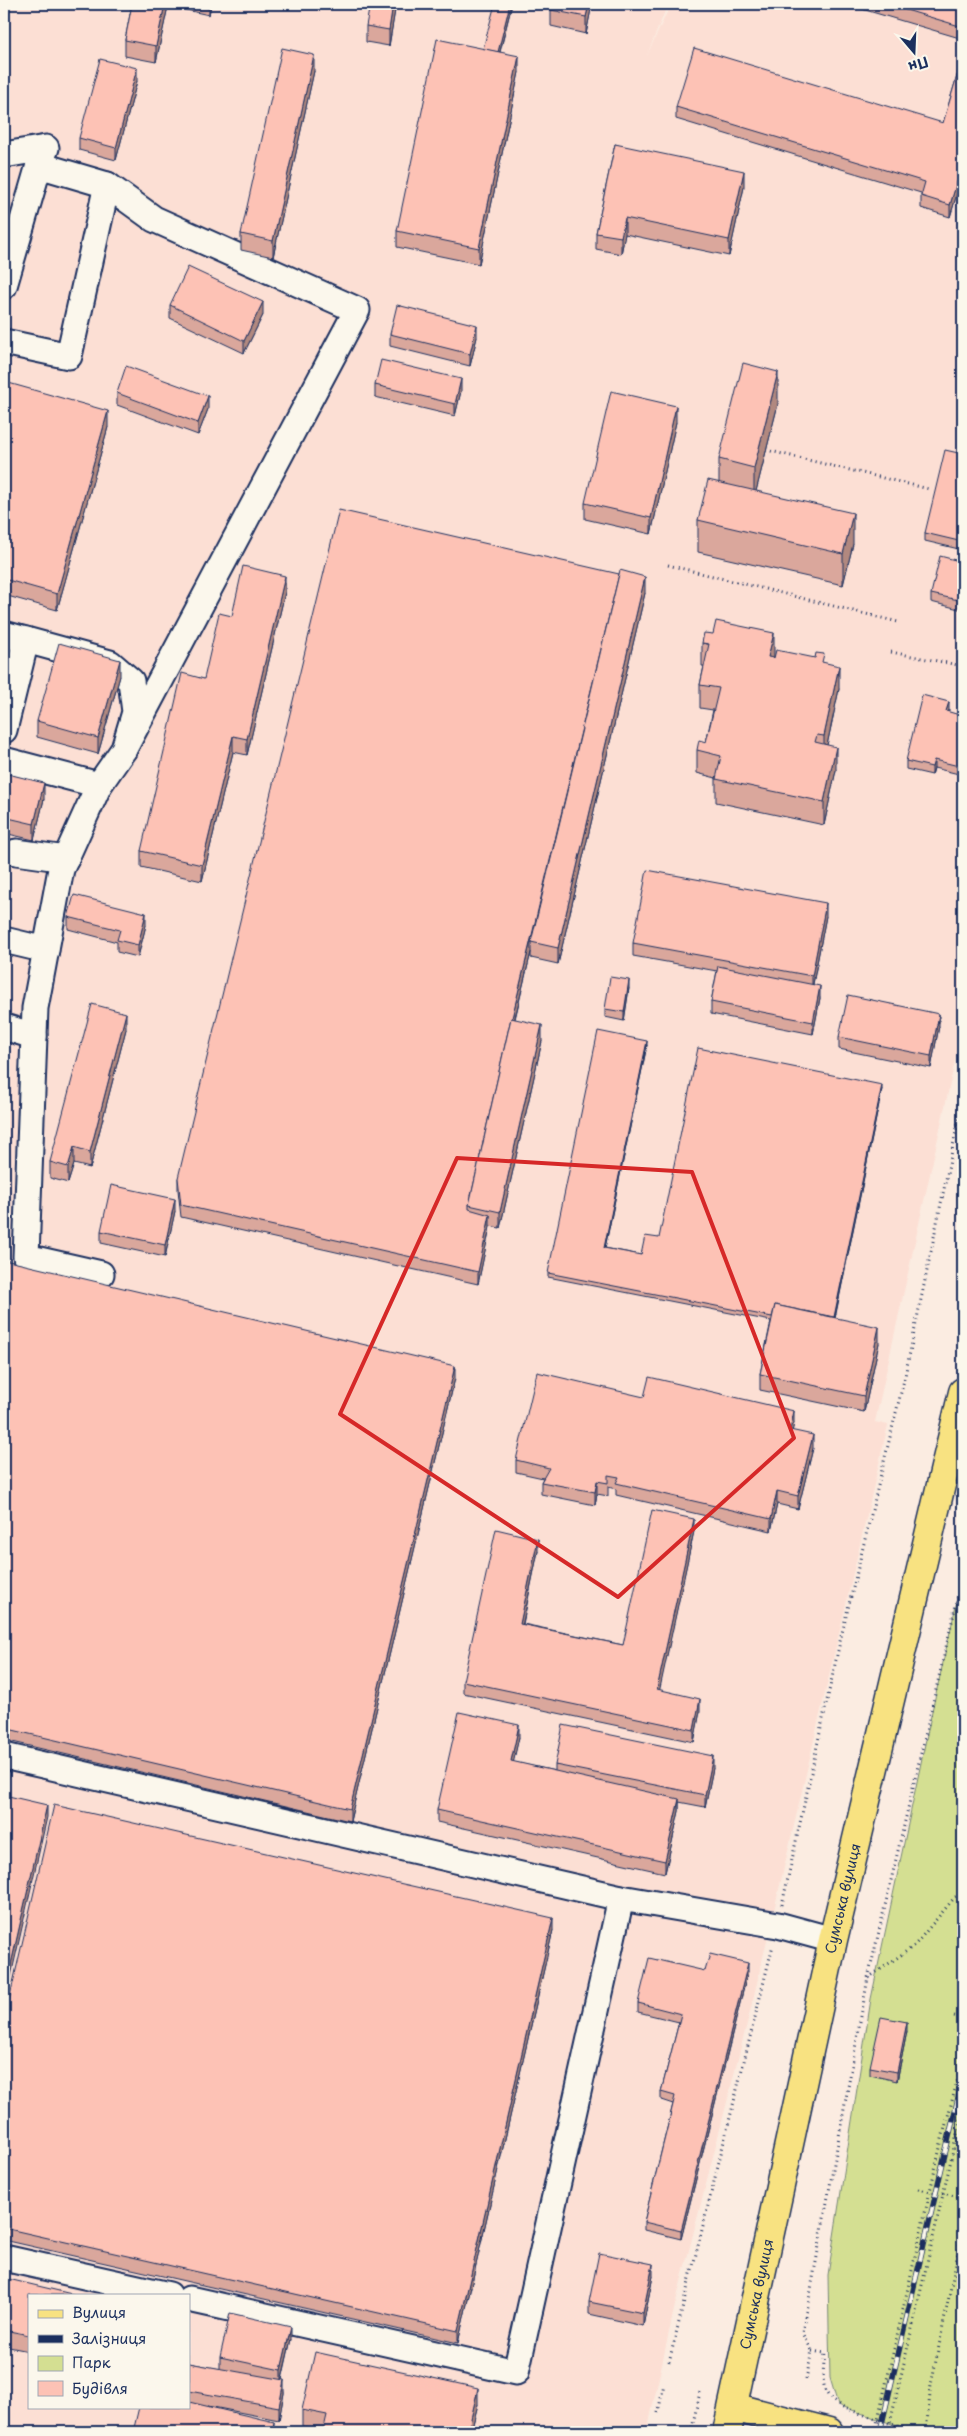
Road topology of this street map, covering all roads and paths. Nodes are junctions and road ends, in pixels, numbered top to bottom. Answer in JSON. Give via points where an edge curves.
{"nodes":[{"id":1,"x":4,"y":155,"type":"edge"},
{"id":2,"x":40,"y":165,"type":"junction"},
{"id":3,"x":107,"y":185,"type":"junction"},
{"id":4,"x":4,"y":286,"type":"edge"},
{"id":5,"x":4,"y":342,"type":"edge"},
{"id":6,"x":766,"y":450,"type":"edge"},
{"id":7,"x":929,"y":489,"type":"dead end"},
{"id":8,"x":668,"y":565,"type":"dead end"},
{"id":9,"x":898,"y":622,"type":"dead end"},
{"id":10,"x":15,"y":637,"type":"edge"},
{"id":11,"x":891,"y":652,"type":"dead end"},
{"id":12,"x":963,"y":666,"type":"edge"},
{"id":13,"x":4,"y":730,"type":"edge"},
{"id":14,"x":124,"y":749,"type":"junction"},
{"id":15,"x":4,"y":760,"type":"edge"},
{"id":16,"x":99,"y":786,"type":"junction"},
{"id":17,"x":16,"y":852,"type":"dead end"},
{"id":18,"x":66,"y":859,"type":"junction"},
{"id":19,"x":4,"y":940,"type":"edge"},
{"id":20,"x":46,"y":950,"type":"junction"},
{"id":21,"x":4,"y":1027,"type":"edge"},
{"id":22,"x":34,"y":1036,"type":"junction"},
{"id":23,"x":963,"y":1098,"type":"edge"},
{"id":24,"x":101,"y":1274,"type":"dead end"},
{"id":25,"x":963,"y":1392,"type":"edge"},
{"id":26,"x":963,"y":1575,"type":"edge"},
{"id":27,"x":4,"y":1756,"type":"edge"},
{"id":28,"x":963,"y":1893,"type":"edge"},
{"id":29,"x":621,"y":1898,"type":"junction"},
{"id":30,"x":778,"y":1925,"type":"junction"},
{"id":31,"x":833,"y":1940,"type":"junction"},
{"id":32,"x":868,"y":1978,"type":"junction"},
{"id":33,"x":954,"y":2016,"type":"dead end"},
{"id":34,"x":963,"y":2018,"type":"edge"},
{"id":35,"x":963,"y":2059,"type":"edge"},
{"id":36,"x":963,"y":2108,"type":"edge"},
{"id":37,"x":918,"y":2189,"type":"dead end"},
{"id":38,"x":931,"y":2192,"type":"junction"},
{"id":39,"x":942,"y":2192,"type":"junction"},
{"id":40,"x":936,"y":2193,"type":"dead end"},
{"id":41,"x":963,"y":2198,"type":"edge"},
{"id":42,"x":963,"y":2228,"type":"edge"},
{"id":43,"x":4,"y":2258,"type":"edge"},
{"id":44,"x":165,"y":2294,"type":"edge"},
{"id":45,"x":190,"y":2299,"type":"edge"},
{"id":46,"x":812,"y":2351,"type":"junction"},
{"id":47,"x":669,"y":2362,"type":"dead end"},
{"id":48,"x":806,"y":2379,"type":"dead end"},
{"id":49,"x":664,"y":2384,"type":"dead end"},
{"id":50,"x":700,"y":2392,"type":"dead end"},
{"id":51,"x":658,"y":2413,"type":"dead end"},
{"id":52,"x":730,"y":2419,"type":"edge"},
{"id":53,"x":691,"y":2432,"type":"edge"},
{"id":54,"x":829,"y":2432,"type":"edge"},
{"id":55,"x":875,"y":2432,"type":"edge"},
{"id":56,"x":888,"y":2432,"type":"edge"},
{"id":57,"x":916,"y":2432,"type":"edge"},
{"id":58,"x":926,"y":2432,"type":"edge"}],
"edges":[{"from":1,"to":2,"type":"lane","via":[[46,148]]},
{"from":2,"to":3,"type":"lane"},
{"from":2,"to":4,"type":"lane"},
{"from":3,"to":5,"type":"lane","via":[[70,356]]},
{"from":3,"to":14,"type":"lane","via":[[154,219],[357,310]]},
{"from":6,"to":7,"type":"path"},
{"from":8,"to":9,"type":"path"},
{"from":10,"to":13,"type":"lane"},
{"from":10,"to":14,"type":"lane","via":[[110,663],[131,681],[135,712]]},
{"from":11,"to":12,"type":"path"},
{"from":14,"to":16,"type":"lane"},
{"from":15,"to":16,"type":"lane"},
{"from":16,"to":18,"type":"lane"},
{"from":17,"to":18,"type":"lane"},
{"from":18,"to":20,"type":"lane"},
{"from":19,"to":20,"type":"lane"},
{"from":20,"to":22,"type":"lane","via":[[35,1008]]},
{"from":21,"to":22,"type":"lane"},
{"from":22,"to":24,"type":"lane","via":[[26,1257]]},
{"from":23,"to":30,"type":"path","via":[[904,1376],[841,1637]]},
{"from":25,"to":31,"type":"main road","name":"Сумська вулиця"},
{"from":26,"to":32,"type":"path"},
{"from":27,"to":29,"type":"lane"},
{"from":28,"to":32,"type":"path","via":[[955,1897],[914,1946]]},
{"from":29,"to":30,"type":"lane"},
{"from":29,"to":45,"type":"lane","via":[[516,2372]]},
{"from":30,"to":31,"type":"lane"},
{"from":30,"to":47,"type":"path"},
{"from":31,"to":52,"type":"main road","name":"Сумська вулиця"},
{"from":32,"to":46,"type":"path","via":[[803,2333]]},
{"from":33,"to":34,"type":"path"},
{"from":35,"to":38,"type":"path"},
{"from":36,"to":39,"type":"path"},
{"from":37,"to":38,"type":"path"},
{"from":38,"to":40,"type":"path"},
{"from":38,"to":55,"type":"path"},
{"from":39,"to":41,"type":"path"},
{"from":39,"to":56,"type":"path"},
{"from":42,"to":58,"type":"path","via":[[931,2385]]},
{"from":43,"to":44,"type":"lane"},
{"from":46,"to":48,"type":"path"},
{"from":46,"to":57,"type":"path","bridge":true,"via":[[825,2353],[823,2383],[828,2397],[838,2405]]},
{"from":49,"to":51,"type":"path"},
{"from":50,"to":53,"type":"path"},
{"from":52,"to":54,"type":"main road"}]}
